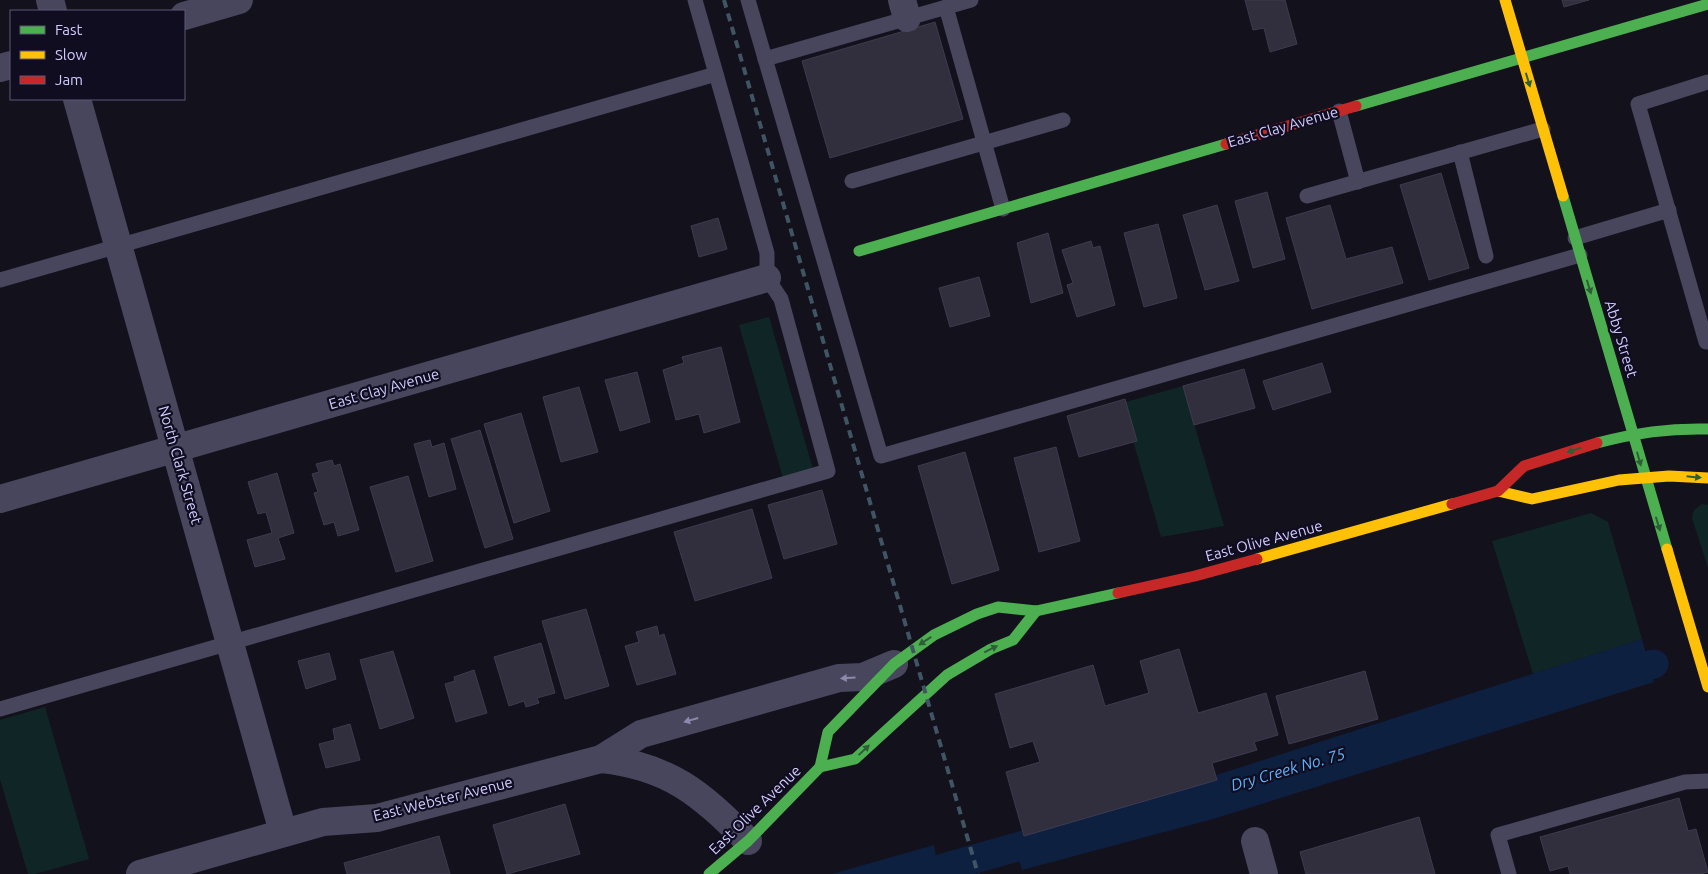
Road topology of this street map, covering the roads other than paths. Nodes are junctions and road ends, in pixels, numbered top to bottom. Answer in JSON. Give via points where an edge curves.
{"nodes":[{"id":1,"x":240,"y":0,"type":"edge"},
{"id":2,"x":695,"y":0,"type":"edge"},
{"id":3,"x":748,"y":0,"type":"edge"},
{"id":4,"x":972,"y":0,"type":"edge"},
{"id":5,"x":1505,"y":0,"type":"edge"},
{"id":6,"x":1708,"y":4,"type":"edge"},
{"id":7,"x":946,"y":8,"type":"junction"},
{"id":8,"x":905,"y":9,"type":"edge"},
{"id":9,"x":185,"y":16,"type":"edge"},
{"id":10,"x":1522,"y":58,"type":"junction"},
{"id":11,"x":765,"y":59,"type":"junction"},
{"id":12,"x":716,"y":74,"type":"junction"},
{"id":13,"x":1708,"y":82,"type":"edge"},
{"id":14,"x":77,"y":100,"type":"edge"},
{"id":15,"x":1339,"y":111,"type":"junction"},
{"id":16,"x":1063,"y":120,"type":"dead end"},
{"id":17,"x":1543,"y":128,"type":"junction"},
{"id":18,"x":984,"y":143,"type":"junction"},
{"id":19,"x":1460,"y":152,"type":"junction"},
{"id":20,"x":852,"y":181,"type":"dead end"},
{"id":21,"x":1358,"y":182,"type":"junction"},
{"id":22,"x":1307,"y":196,"type":"dead end"},
{"id":23,"x":1003,"y":209,"type":"junction"},
{"id":24,"x":1669,"y":210,"type":"junction"},
{"id":25,"x":1575,"y":238,"type":"junction"},
{"id":26,"x":118,"y":246,"type":"junction"},
{"id":27,"x":859,"y":252,"type":"dead end"},
{"id":28,"x":1580,"y":255,"type":"junction"},
{"id":29,"x":1486,"y":256,"type":"dead end"},
{"id":30,"x":767,"y":278,"type":"junction"},
{"id":31,"x":0,"y":280,"type":"edge"},
{"id":32,"x":1708,"y":342,"type":"edge"},
{"id":33,"x":1704,"y":426,"type":"edge"},
{"id":34,"x":1632,"y":434,"type":"junction"},
{"id":35,"x":176,"y":448,"type":"junction"},
{"id":36,"x":1645,"y":478,"type":"junction"},
{"id":37,"x":1708,"y":478,"type":"edge"},
{"id":38,"x":1498,"y":491,"type":"junction"},
{"id":39,"x":0,"y":499,"type":"edge"},
{"id":40,"x":1036,"y":611,"type":"junction"},
{"id":41,"x":230,"y":643,"type":"junction"},
{"id":42,"x":894,"y":664,"type":"junction"},
{"id":43,"x":1708,"y":687,"type":"edge"},
{"id":44,"x":0,"y":710,"type":"edge"},
{"id":45,"x":601,"y":759,"type":"junction"},
{"id":46,"x":820,"y":768,"type":"junction"},
{"id":47,"x":1708,"y":780,"type":"edge"},
{"id":48,"x":283,"y":832,"type":"junction"},
{"id":49,"x":748,"y":841,"type":"junction"},
{"id":50,"x":1255,"y":841,"type":"dead end"},
{"id":51,"x":140,"y":874,"type":"edge"},
{"id":52,"x":709,"y":874,"type":"edge"},
{"id":53,"x":1264,"y":874,"type":"edge"},
{"id":54,"x":1509,"y":874,"type":"edge"}],
"edges":[{"from":1,"to":9,"type":"street"},
{"from":2,"to":12,"type":"lane"},
{"from":3,"to":11,"type":"lane"},
{"from":4,"to":7,"type":"lane"},
{"from":5,"to":10,"type":"main road","name":"Abby Street"},
{"from":6,"to":10,"type":"main road","name":"East Clay Avenue"},
{"from":7,"to":8,"type":"lane"},
{"from":7,"to":18,"type":"lane"},
{"from":8,"to":11,"type":"lane"},
{"from":10,"to":15,"type":"main road","name":"East Clay Avenue"},
{"from":10,"to":17,"type":"main road","name":"Abby Street","one_way":true},
{"from":11,"to":28,"type":"lane","via":[[881,456]]},
{"from":12,"to":26,"type":"lane"},
{"from":12,"to":30,"type":"lane","via":[[767,253]]},
{"from":13,"to":24,"type":"lane","via":[[1638,104]]},
{"from":14,"to":26,"type":"street","name":"North Clark Street"},
{"from":15,"to":21,"type":"lane"},
{"from":15,"to":23,"type":"main road","name":"East Clay Avenue"},
{"from":16,"to":18,"type":"lane"},
{"from":17,"to":19,"type":"lane"},
{"from":17,"to":25,"type":"main road","name":"Abby Street"},
{"from":18,"to":20,"type":"lane"},
{"from":18,"to":23,"type":"lane"},
{"from":19,"to":21,"type":"lane"},
{"from":19,"to":29,"type":"lane"},
{"from":21,"to":22,"type":"lane"},
{"from":23,"to":27,"type":"main road","name":"East Clay Avenue"},
{"from":24,"to":25,"type":"lane"},
{"from":24,"to":32,"type":"lane"},
{"from":25,"to":28,"type":"main road","name":"Abby Street"},
{"from":26,"to":31,"type":"lane"},
{"from":26,"to":35,"type":"street","name":"North Clark Street"},
{"from":28,"to":34,"type":"main road","name":"Abby Street","one_way":true},
{"from":30,"to":35,"type":"street","name":"East Clay Avenue"},
{"from":30,"to":41,"type":"lane","via":[[780,299],[828,472]]},
{"from":33,"to":34,"type":"main road","name":"East Olive Avenue"},
{"from":34,"to":36,"type":"main road","name":"Abby Street","one_way":true},
{"from":34,"to":38,"type":"main road","name":"East Olive Avenue","one_way":true,"via":[[1524,466]]},
{"from":35,"to":39,"type":"street","name":"East Clay Avenue"},
{"from":35,"to":41,"type":"street","name":"North Clark Street"},
{"from":36,"to":37,"type":"main road","name":"East Olive Avenue","one_way":true},
{"from":36,"to":38,"type":"main road","name":"East Olive Avenue","via":[[1619,480],[1532,499]]},
{"from":36,"to":43,"type":"main road","name":"Abby Street","one_way":true},
{"from":38,"to":40,"type":"main road","name":"East Olive Avenue","via":[[1232,566]]},
{"from":40,"to":42,"type":"main road","name":"East Olive Avenue","one_way":true,"via":[[998,607],[977,614],[934,635]]},
{"from":46,"to":40,"type":"main road","name":"East Olive Avenue","one_way":true,"via":[[855,759],[947,675],[984,652],[1013,640]]},
{"from":41,"to":44,"type":"lane"},
{"from":41,"to":48,"type":"street","name":"North Clark Street"},
{"from":42,"to":45,"type":"street","name":"East Webster Avenue","one_way":true,"via":[[863,677],[839,678],[641,734]]},
{"from":42,"to":46,"type":"main road","name":"East Olive Avenue","via":[[828,732]]},
{"from":45,"to":48,"type":"street","name":"East Webster Avenue","via":[[377,818],[323,822]]},
{"from":45,"to":49,"type":"street","name":"East Webster Avenue","via":[[626,762],[684,783]]},
{"from":46,"to":49,"type":"main road","name":"East Olive Avenue"},
{"from":47,"to":54,"type":"lane","via":[[1685,782],[1498,834]]},
{"from":48,"to":51,"type":"street","name":"East Webster Avenue"},
{"from":49,"to":52,"type":"main road","name":"East Olive Avenue"},
{"from":50,"to":53,"type":"street"}]}
